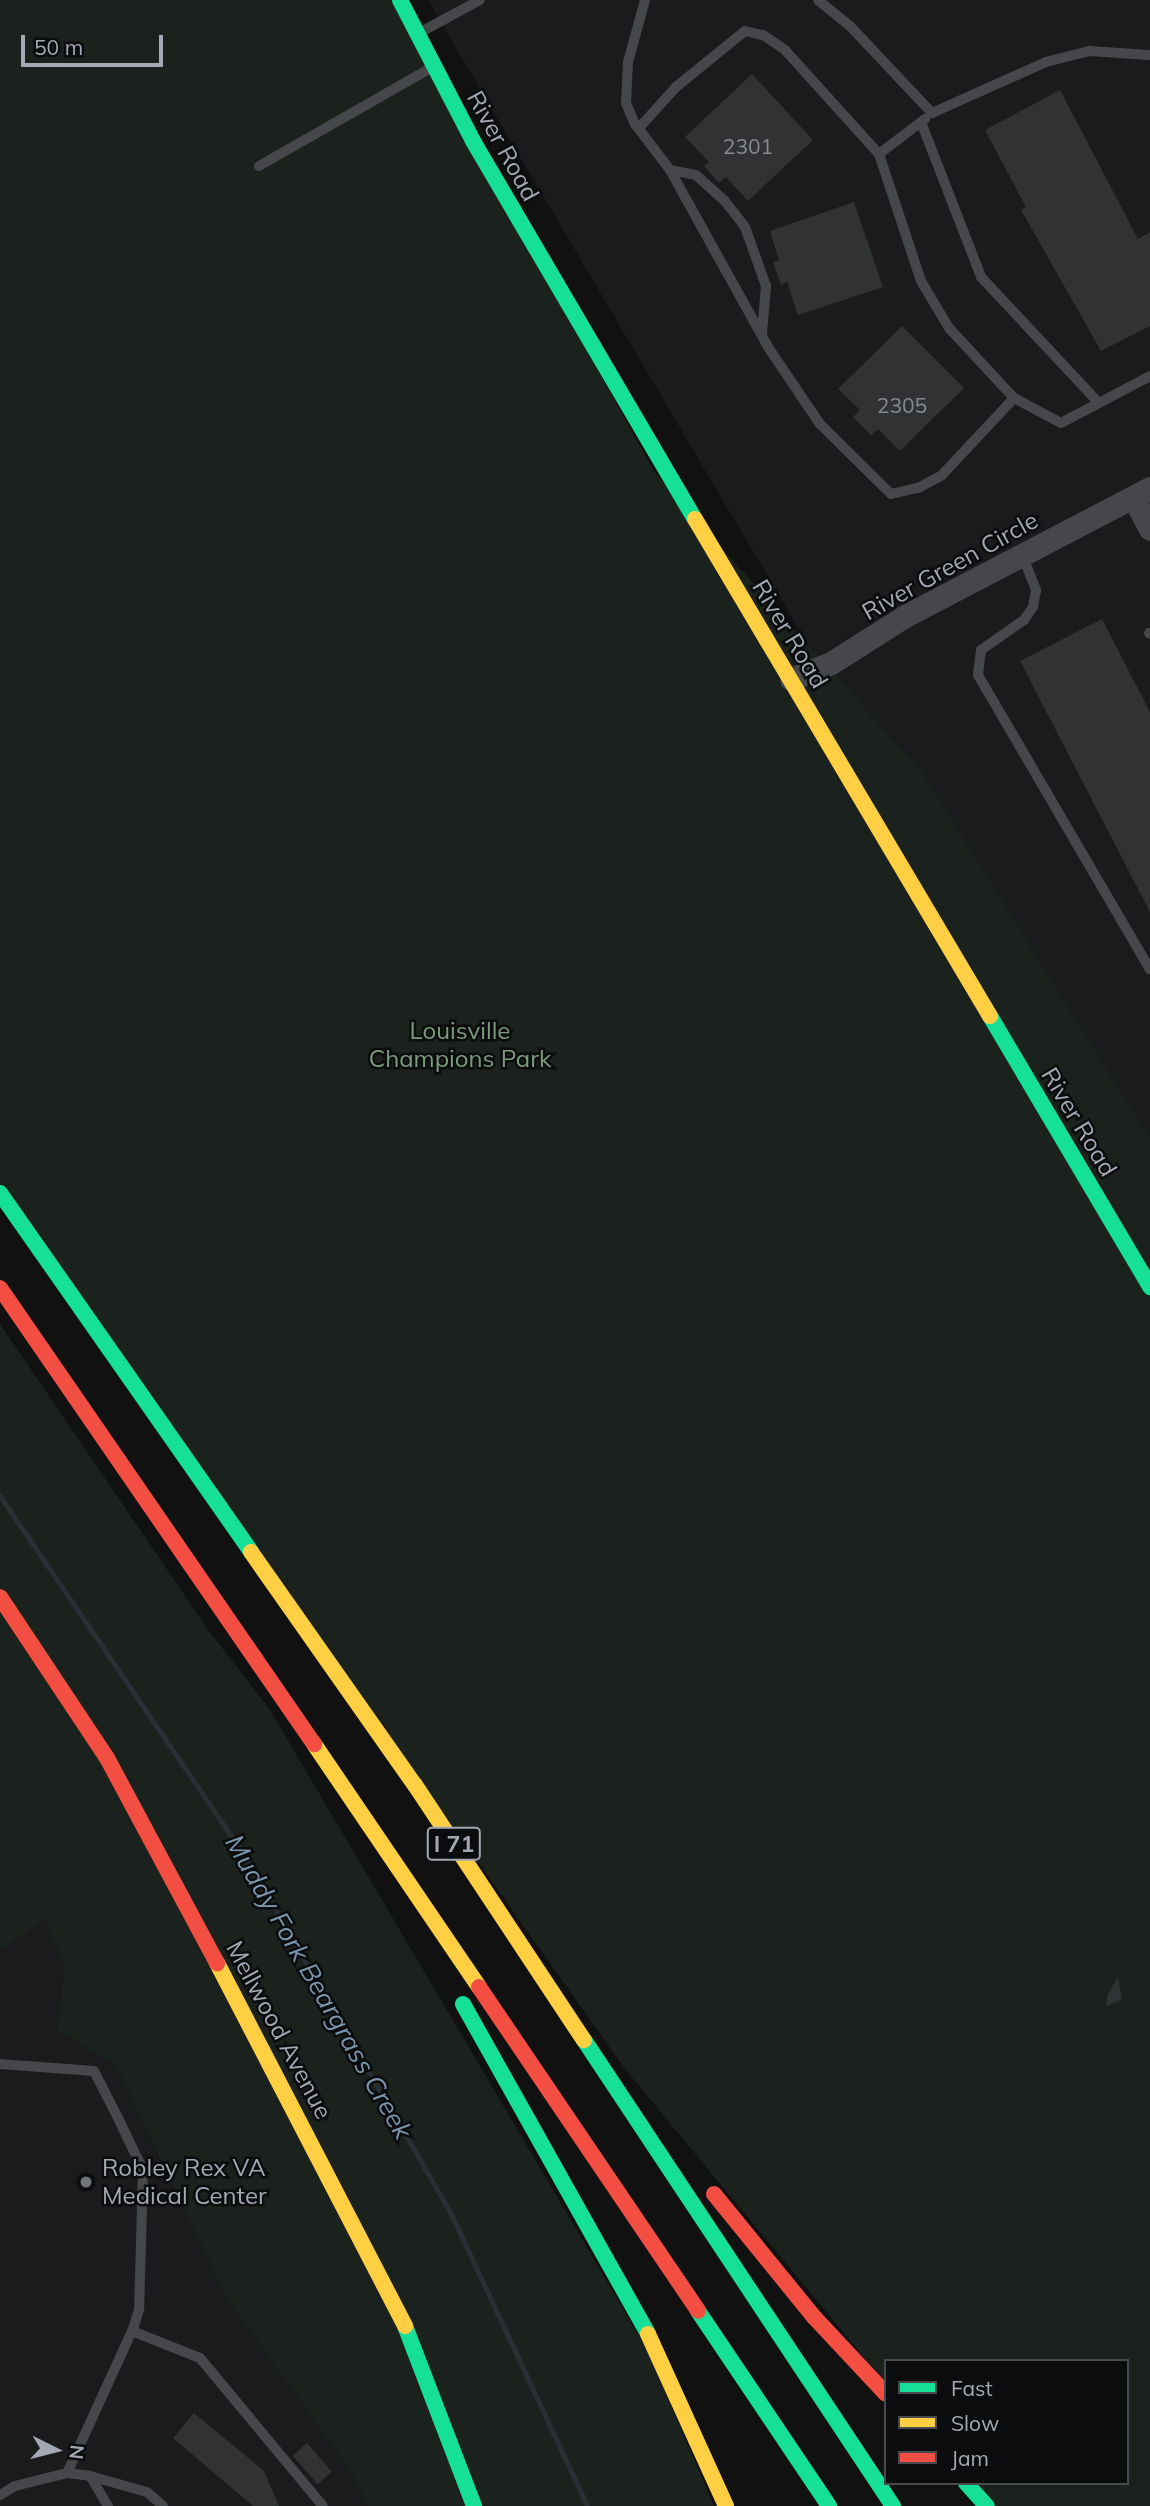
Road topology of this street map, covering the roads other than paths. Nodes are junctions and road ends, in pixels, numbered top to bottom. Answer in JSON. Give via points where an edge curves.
{"nodes":[{"id":1,"x":401,"y":0,"type":"edge"},
{"id":2,"x":480,"y":0,"type":"edge"},
{"id":3,"x":645,"y":0,"type":"edge"},
{"id":4,"x":818,"y":0,"type":"edge"},
{"id":5,"x":417,"y":34,"type":"junction"},
{"id":6,"x":1150,"y":55,"type":"edge"},
{"id":7,"x":433,"y":66,"type":"junction"},
{"id":8,"x":932,"y":113,"type":"junction"},
{"id":9,"x":921,"y":122,"type":"junction"},
{"id":10,"x":639,"y":128,"type":"junction"},
{"id":11,"x":879,"y":154,"type":"junction"},
{"id":12,"x":259,"y":166,"type":"dead end"},
{"id":13,"x":670,"y":170,"type":"junction"},
{"id":14,"x":762,"y":334,"type":"junction"},
{"id":15,"x":1150,"y":376,"type":"edge"},
{"id":16,"x":1014,"y":398,"type":"junction"},
{"id":17,"x":1098,"y":402,"type":"junction"},
{"id":18,"x":1142,"y":492,"type":"edge"},
{"id":19,"x":1150,"y":529,"type":"edge"},
{"id":20,"x":1022,"y":555,"type":"junction"},
{"id":21,"x":791,"y":679,"type":"junction"},
{"id":22,"x":1150,"y":969,"type":"edge"},
{"id":23,"x":0,"y":1193,"type":"edge"},
{"id":24,"x":1150,"y":1287,"type":"edge"},
{"id":25,"x":0,"y":1288,"type":"edge"},
{"id":26,"x":0,"y":1597,"type":"edge"},
{"id":27,"x":415,"y":1786,"type":"junction"},
{"id":28,"x":402,"y":1872,"type":"junction"},
{"id":29,"x":439,"y":1961,"type":"dead end"},
{"id":30,"x":452,"y":1985,"type":"dead end"},
{"id":31,"x":0,"y":2064,"type":"edge"},
{"id":32,"x":625,"y":2069,"type":"dead end"},
{"id":33,"x":705,"y":2183,"type":"dead end"},
{"id":34,"x":132,"y":2331,"type":"junction"},
{"id":35,"x":884,"y":2392,"type":"edge"},
{"id":36,"x":67,"y":2473,"type":"junction"},
{"id":37,"x":90,"y":2476,"type":"junction"},
{"id":38,"x":969,"y":2485,"type":"edge"},
{"id":39,"x":0,"y":2495,"type":"edge"},
{"id":40,"x":108,"y":2506,"type":"edge"},
{"id":41,"x":163,"y":2506,"type":"edge"},
{"id":42,"x":323,"y":2506,"type":"edge"},
{"id":43,"x":474,"y":2506,"type":"edge"},
{"id":44,"x":726,"y":2506,"type":"edge"},
{"id":45,"x":829,"y":2506,"type":"edge"},
{"id":46,"x":893,"y":2506,"type":"edge"},
{"id":47,"x":987,"y":2506,"type":"edge"}],
"edges":[{"from":1,"to":5,"type":"main road","name":"River Road"},
{"from":2,"to":5,"type":"lane"},
{"from":3,"to":10,"type":"lane","via":[[628,62],[626,103]]},
{"from":4,"to":8,"type":"lane","via":[[859,34]]},
{"from":5,"to":7,"type":"main road","name":"River Road"},
{"from":6,"to":8,"type":"lane","via":[[1078,54],[1046,62]]},
{"from":7,"to":12,"type":"lane"},
{"from":7,"to":21,"type":"main road","name":"River Road"},
{"from":8,"to":9,"type":"lane"},
{"from":9,"to":11,"type":"lane"},
{"from":9,"to":17,"type":"lane","via":[[981,277]]},
{"from":10,"to":11,"type":"lane","via":[[676,87],[745,31],[763,35],[785,50]]},
{"from":10,"to":13,"type":"lane"},
{"from":11,"to":16,"type":"lane","via":[[921,281],[949,328]]},
{"from":13,"to":14,"type":"lane"},
{"from":13,"to":14,"type":"lane","via":[[696,175],[745,227],[766,286]]},
{"from":14,"to":16,"type":"lane","via":[[820,424],[891,494],[918,488],[942,475]]},
{"from":15,"to":17,"type":"lane"},
{"from":16,"to":17,"type":"lane","via":[[1061,423]]},
{"from":18,"to":19,"type":"street","name":"River Green Circle"},
{"from":18,"to":20,"type":"street","name":"River Green Circle"},
{"from":20,"to":21,"type":"street","name":"River Green Circle","via":[[905,616],[831,663]]},
{"from":20,"to":22,"type":"lane","via":[[1036,590],[1032,607],[1024,620],[981,650],[978,675]]},
{"from":21,"to":24,"type":"main road","name":"River Road"},
{"from":23,"to":27,"type":"main road","number":"I 71"},
{"from":25,"to":28,"type":"main road","number":"I 71"},
{"from":26,"to":43,"type":"main road","name":"Mellwood Avenue","via":[[107,1758],[288,2095],[416,2349]]},
{"from":27,"to":32,"type":"main road"},
{"from":27,"to":46,"type":"main road","number":"I 71"},
{"from":28,"to":29,"type":"main road"},
{"from":28,"to":45,"type":"main road","number":"I 71"},
{"from":30,"to":44,"type":"main road","via":[[645,2327]]},
{"from":31,"to":34,"type":"lane","via":[[94,2071],[144,2170],[139,2311]]},
{"from":33,"to":35,"type":"main road","via":[[814,2317]]},
{"from":34,"to":36,"type":"lane"},
{"from":34,"to":42,"type":"lane","via":[[200,2358]]},
{"from":36,"to":37,"type":"lane"},
{"from":36,"to":39,"type":"lane","via":[[16,2486]]},
{"from":37,"to":40,"type":"lane"},
{"from":37,"to":41,"type":"lane","via":[[147,2493]]},
{"from":38,"to":47,"type":"main road"}]}
